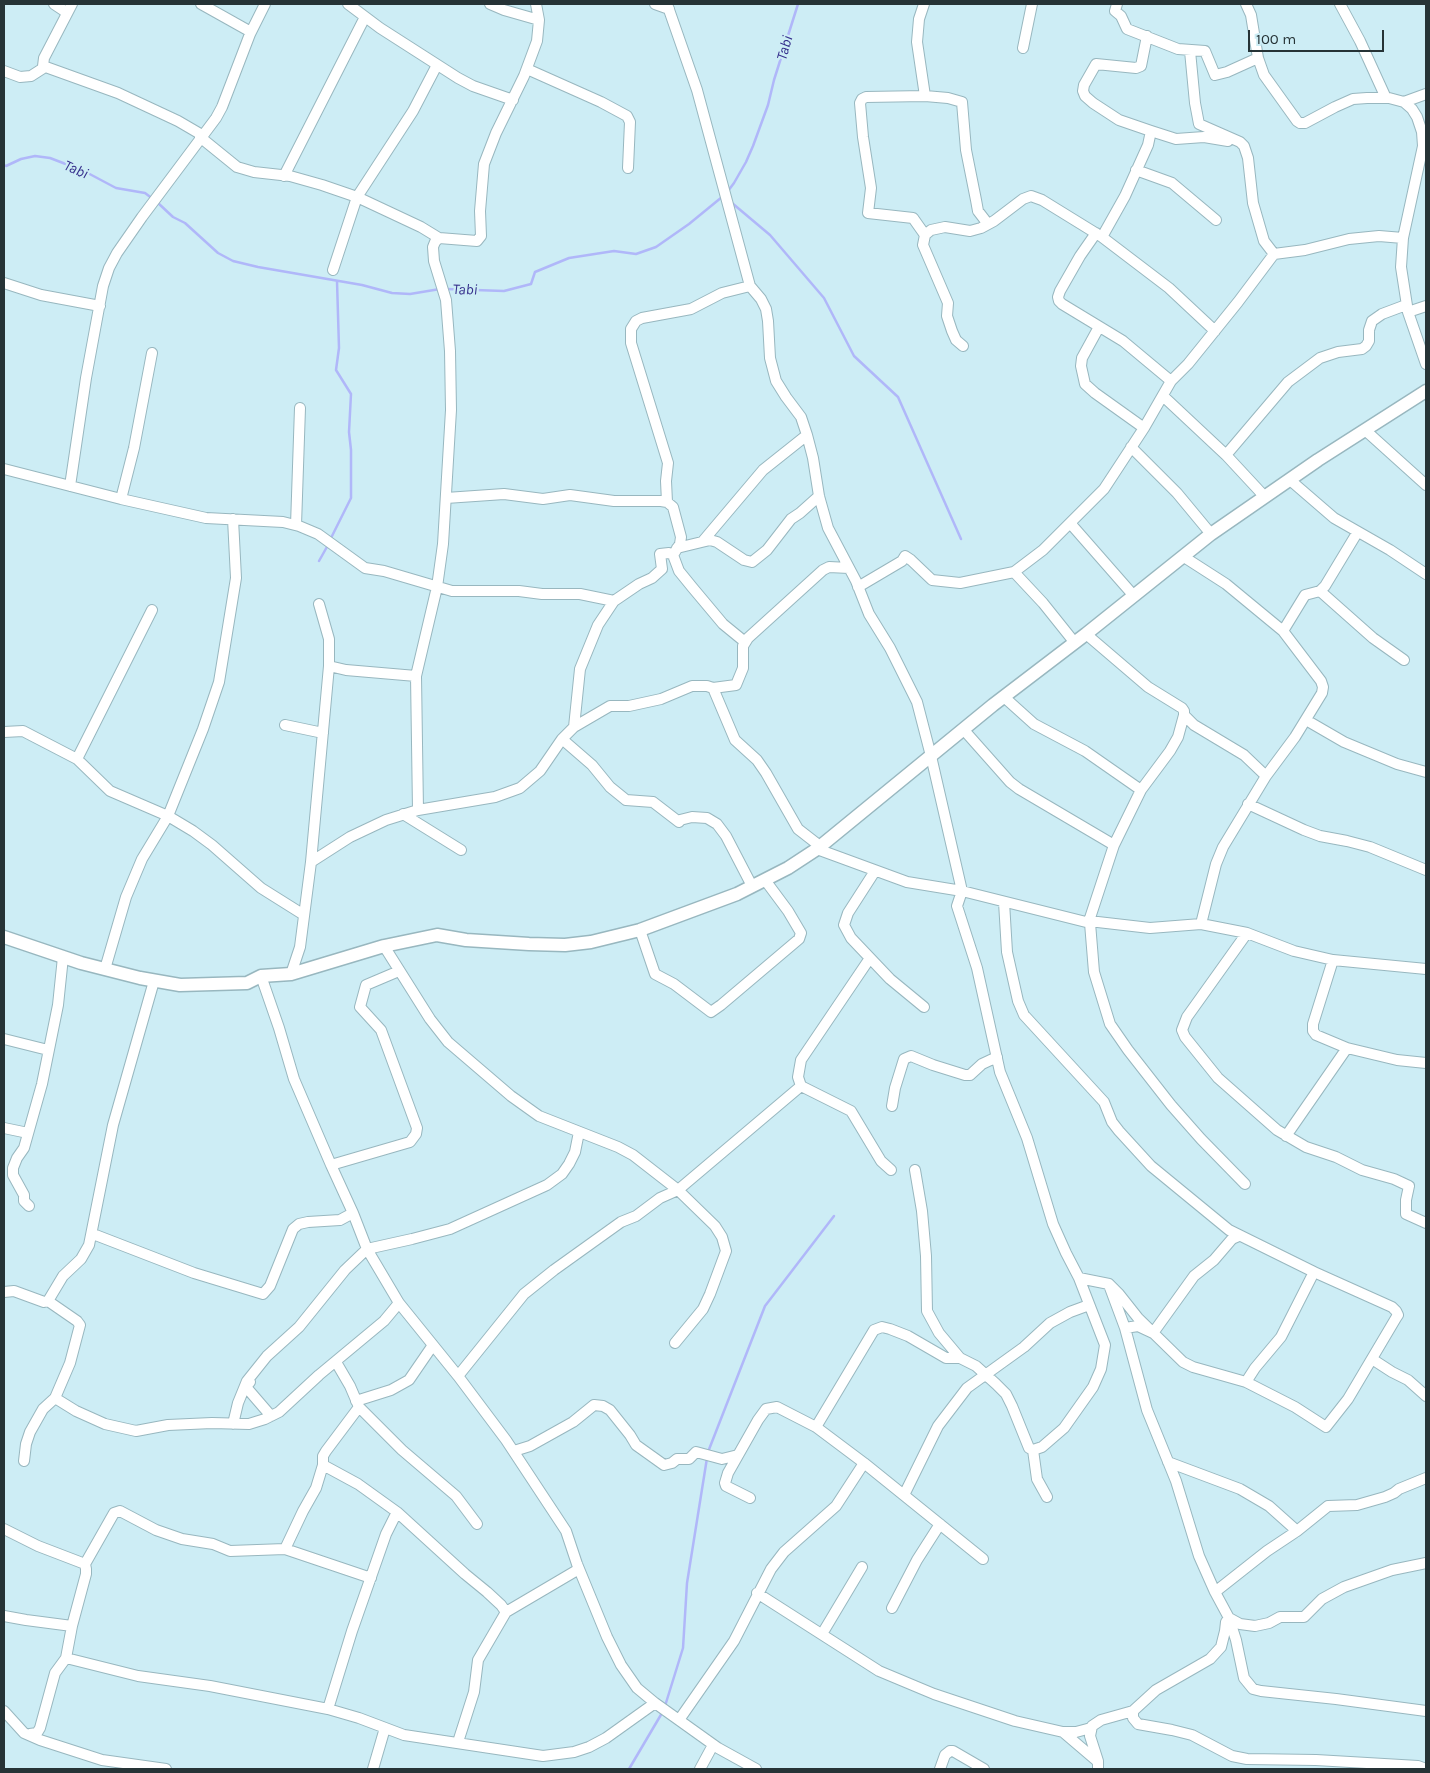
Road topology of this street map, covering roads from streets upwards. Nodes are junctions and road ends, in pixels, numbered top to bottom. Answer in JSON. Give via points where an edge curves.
{"nodes":[{"id":1,"x":54,"y":4,"type":"edge"},
{"id":2,"x":202,"y":4,"type":"edge"},
{"id":3,"x":265,"y":4,"type":"edge"},
{"id":4,"x":348,"y":4,"type":"edge"},
{"id":5,"x":490,"y":4,"type":"edge"},
{"id":6,"x":536,"y":4,"type":"edge"},
{"id":7,"x":656,"y":4,"type":"edge"},
{"id":8,"x":924,"y":4,"type":"edge"},
{"id":9,"x":1032,"y":4,"type":"edge"},
{"id":10,"x":1117,"y":4,"type":"edge"},
{"id":11,"x":1246,"y":4,"type":"edge"},
{"id":12,"x":1340,"y":4,"type":"edge"},
{"id":13,"x":668,"y":6,"type":"edge"},
{"id":14,"x":69,"y":8,"type":"edge"},
{"id":15,"x":365,"y":17,"type":"junction"},
{"id":16,"x":539,"y":20,"type":"junction"},
{"id":17,"x":251,"y":32,"type":"junction"},
{"id":18,"x":1147,"y":36,"type":"junction"},
{"id":19,"x":1023,"y":48,"type":"dead end"},
{"id":20,"x":1190,"y":51,"type":"junction"},
{"id":21,"x":1258,"y":58,"type":"junction"},
{"id":22,"x":437,"y":65,"type":"junction"},
{"id":23,"x":45,"y":67,"type":"junction"},
{"id":24,"x":527,"y":69,"type":"junction"},
{"id":25,"x":4,"y":71,"type":"edge"},
{"id":26,"x":1426,"y":94,"type":"edge"},
{"id":27,"x":925,"y":96,"type":"junction"},
{"id":28,"x":1386,"y":98,"type":"junction"},
{"id":29,"x":513,"y":100,"type":"junction"},
{"id":30,"x":1404,"y":102,"type":"junction"},
{"id":31,"x":1199,"y":124,"type":"junction"},
{"id":32,"x":1151,"y":132,"type":"junction"},
{"id":33,"x":201,"y":136,"type":"junction"},
{"id":34,"x":1204,"y":137,"type":"junction"},
{"id":35,"x":1240,"y":142,"type":"junction"},
{"id":36,"x":1424,"y":145,"type":"edge"},
{"id":37,"x":628,"y":168,"type":"dead end"},
{"id":38,"x":1136,"y":170,"type":"junction"},
{"id":39,"x":284,"y":176,"type":"junction"},
{"id":40,"x":356,"y":197,"type":"junction"},
{"id":41,"x":1216,"y":220,"type":"dead end"},
{"id":42,"x":988,"y":224,"type":"junction"},
{"id":43,"x":925,"y":235,"type":"junction"},
{"id":44,"x":1099,"y":235,"type":"junction"},
{"id":45,"x":439,"y":238,"type":"junction"},
{"id":46,"x":1403,"y":238,"type":"junction"},
{"id":47,"x":1274,"y":254,"type":"junction"},
{"id":48,"x":332,"y":270,"type":"dead end"},
{"id":49,"x":4,"y":283,"type":"edge"},
{"id":50,"x":750,"y":286,"type":"junction"},
{"id":51,"x":100,"y":306,"type":"junction"},
{"id":52,"x":1426,"y":306,"type":"edge"},
{"id":53,"x":1407,"y":308,"type":"junction"},
{"id":54,"x":1099,"y":326,"type":"junction"},
{"id":55,"x":1214,"y":331,"type":"junction"},
{"id":56,"x":963,"y":346,"type":"dead end"},
{"id":57,"x":152,"y":353,"type":"dead end"},
{"id":58,"x":1426,"y":364,"type":"edge"},
{"id":59,"x":1170,"y":382,"type":"junction"},
{"id":60,"x":1426,"y":391,"type":"edge"},
{"id":61,"x":1163,"y":396,"type":"junction"},
{"id":62,"x":300,"y":408,"type":"dead end"},
{"id":63,"x":1144,"y":428,"type":"junction"},
{"id":64,"x":1365,"y":430,"type":"junction"},
{"id":65,"x":808,"y":435,"type":"junction"},
{"id":66,"x":1131,"y":447,"type":"junction"},
{"id":67,"x":1226,"y":455,"type":"junction"},
{"id":68,"x":4,"y":469,"type":"edge"},
{"id":69,"x":1290,"y":480,"type":"junction"},
{"id":70,"x":1426,"y":485,"type":"edge"},
{"id":71,"x":70,"y":486,"type":"junction"},
{"id":72,"x":819,"y":496,"type":"junction"},
{"id":73,"x":1265,"y":497,"type":"junction"},
{"id":74,"x":446,"y":498,"type":"junction"},
{"id":75,"x":121,"y":499,"type":"junction"},
{"id":76,"x":667,"y":502,"type":"junction"},
{"id":77,"x":233,"y":519,"type":"junction"},
{"id":78,"x":1070,"y":523,"type":"junction"},
{"id":79,"x":296,"y":525,"type":"junction"},
{"id":80,"x":1357,"y":533,"type":"junction"},
{"id":81,"x":1211,"y":534,"type":"junction"},
{"id":82,"x":703,"y":541,"type":"junction"},
{"id":83,"x":675,"y":551,"type":"junction"},
{"id":84,"x":1184,"y":557,"type":"junction"},
{"id":85,"x":848,"y":568,"type":"junction"},
{"id":86,"x":1014,"y":572,"type":"junction"},
{"id":87,"x":1426,"y":574,"type":"edge"},
{"id":88,"x":437,"y":587,"type":"junction"},
{"id":89,"x":858,"y":587,"type":"junction"},
{"id":90,"x":1320,"y":592,"type":"junction"},
{"id":91,"x":1134,"y":596,"type":"junction"},
{"id":92,"x":614,"y":601,"type":"junction"},
{"id":93,"x":319,"y":604,"type":"dead end"},
{"id":94,"x":152,"y":610,"type":"dead end"},
{"id":95,"x":1283,"y":631,"type":"junction"},
{"id":96,"x":1086,"y":634,"type":"junction"},
{"id":97,"x":745,"y":642,"type":"junction"},
{"id":98,"x":1075,"y":643,"type":"junction"},
{"id":99,"x":1404,"y":660,"type":"dead end"},
{"id":100,"x":329,"y":666,"type":"junction"},
{"id":101,"x":416,"y":676,"type":"junction"},
{"id":102,"x":713,"y":688,"type":"junction"},
{"id":103,"x":1004,"y":697,"type":"junction"},
{"id":104,"x":1184,"y":715,"type":"junction"},
{"id":105,"x":1306,"y":720,"type":"junction"},
{"id":106,"x":285,"y":725,"type":"dead end"},
{"id":107,"x":574,"y":727,"type":"junction"},
{"id":108,"x":963,"y":730,"type":"junction"},
{"id":109,"x":4,"y":732,"type":"edge"},
{"id":110,"x":323,"y":733,"type":"junction"},
{"id":111,"x":562,"y":739,"type":"junction"},
{"id":112,"x":931,"y":756,"type":"junction"},
{"id":113,"x":77,"y":759,"type":"junction"},
{"id":114,"x":1426,"y":772,"type":"edge"},
{"id":115,"x":1266,"y":776,"type":"junction"},
{"id":116,"x":1141,"y":790,"type":"junction"},
{"id":117,"x":1248,"y":804,"type":"junction"},
{"id":118,"x":418,"y":810,"type":"junction"},
{"id":119,"x":403,"y":814,"type":"junction"},
{"id":120,"x":168,"y":816,"type":"junction"},
{"id":121,"x":1114,"y":845,"type":"junction"},
{"id":122,"x":816,"y":849,"type":"junction"},
{"id":123,"x":461,"y":850,"type":"dead end"},
{"id":124,"x":311,"y":862,"type":"junction"},
{"id":125,"x":1426,"y":870,"type":"edge"},
{"id":126,"x":875,"y":871,"type":"junction"},
{"id":127,"x":765,"y":880,"type":"junction"},
{"id":128,"x":752,"y":886,"type":"junction"},
{"id":129,"x":962,"y":891,"type":"junction"},
{"id":130,"x":1004,"y":902,"type":"junction"},
{"id":131,"x":304,"y":915,"type":"junction"},
{"id":132,"x":1090,"y":922,"type":"junction"},
{"id":133,"x":1201,"y":924,"type":"junction"},
{"id":134,"x":640,"y":930,"type":"junction"},
{"id":135,"x":1247,"y":933,"type":"junction"},
{"id":136,"x":4,"y":936,"type":"edge"},
{"id":137,"x":384,"y":946,"type":"junction"},
{"id":138,"x":63,"y":957,"type":"junction"},
{"id":139,"x":870,"y":958,"type":"junction"},
{"id":140,"x":1333,"y":960,"type":"junction"},
{"id":141,"x":105,"y":969,"type":"junction"},
{"id":142,"x":1426,"y":969,"type":"edge"},
{"id":143,"x":399,"y":971,"type":"junction"},
{"id":144,"x":291,"y":974,"type":"junction"},
{"id":145,"x":261,"y":976,"type":"junction"},
{"id":146,"x":154,"y":981,"type":"junction"},
{"id":147,"x":924,"y":1007,"type":"dead end"},
{"id":148,"x":4,"y":1039,"type":"edge"},
{"id":149,"x":1347,"y":1048,"type":"junction"},
{"id":150,"x":48,"y":1050,"type":"junction"},
{"id":151,"x":997,"y":1057,"type":"junction"},
{"id":152,"x":1426,"y":1063,"type":"edge"},
{"id":153,"x":801,"y":1086,"type":"junction"},
{"id":154,"x":892,"y":1106,"type":"dead end"},
{"id":155,"x":4,"y":1128,"type":"edge"},
{"id":156,"x":579,"y":1132,"type":"junction"},
{"id":157,"x":28,"y":1133,"type":"junction"},
{"id":158,"x":1286,"y":1136,"type":"junction"},
{"id":159,"x":331,"y":1165,"type":"junction"},
{"id":160,"x":891,"y":1170,"type":"dead end"},
{"id":161,"x":915,"y":1170,"type":"dead end"},
{"id":162,"x":1245,"y":1184,"type":"dead end"},
{"id":163,"x":678,"y":1190,"type":"junction"},
{"id":164,"x":29,"y":1206,"type":"dead end"},
{"id":165,"x":354,"y":1213,"type":"junction"},
{"id":166,"x":1426,"y":1223,"type":"edge"},
{"id":167,"x":92,"y":1234,"type":"junction"},
{"id":168,"x":1239,"y":1236,"type":"junction"},
{"id":169,"x":367,"y":1249,"type":"junction"},
{"id":170,"x":1314,"y":1272,"type":"junction"},
{"id":171,"x":1079,"y":1278,"type":"junction"},
{"id":172,"x":1108,"y":1284,"type":"junction"},
{"id":173,"x":4,"y":1292,"type":"edge"},
{"id":174,"x":48,"y":1301,"type":"junction"},
{"id":175,"x":399,"y":1303,"type":"junction"},
{"id":176,"x":1089,"y":1305,"type":"junction"},
{"id":177,"x":1125,"y":1328,"type":"junction"},
{"id":178,"x":1153,"y":1332,"type":"junction"},
{"id":179,"x":675,"y":1343,"type":"dead end"},
{"id":180,"x":433,"y":1345,"type":"junction"},
{"id":181,"x":267,"y":1356,"type":"junction"},
{"id":182,"x":960,"y":1358,"type":"junction"},
{"id":183,"x":1372,"y":1359,"type":"junction"},
{"id":184,"x":336,"y":1362,"type":"junction"},
{"id":185,"x":986,"y":1374,"type":"junction"},
{"id":186,"x":458,"y":1376,"type":"junction"},
{"id":187,"x":1246,"y":1382,"type":"junction"},
{"id":188,"x":1426,"y":1396,"type":"edge"},
{"id":189,"x":55,"y":1398,"type":"junction"},
{"id":190,"x":358,"y":1404,"type":"junction"},
{"id":191,"x":271,"y":1416,"type":"junction"},
{"id":192,"x":233,"y":1424,"type":"junction"},
{"id":193,"x":816,"y":1427,"type":"junction"},
{"id":194,"x":1033,"y":1450,"type":"junction"},
{"id":195,"x":514,"y":1451,"type":"junction"},
{"id":196,"x":738,"y":1455,"type":"junction"},
{"id":197,"x":722,"y":1458,"type":"junction"},
{"id":198,"x":24,"y":1461,"type":"dead end"},
{"id":199,"x":1168,"y":1462,"type":"junction"},
{"id":200,"x":864,"y":1463,"type":"junction"},
{"id":201,"x":323,"y":1465,"type":"junction"},
{"id":202,"x":728,"y":1473,"type":"junction"},
{"id":203,"x":1426,"y":1478,"type":"edge"},
{"id":204,"x":904,"y":1495,"type":"junction"},
{"id":205,"x":1047,"y":1497,"type":"dead end"},
{"id":206,"x":750,"y":1498,"type":"dead end"},
{"id":207,"x":397,"y":1512,"type":"junction"},
{"id":208,"x":477,"y":1524,"type":"dead end"},
{"id":209,"x":940,"y":1524,"type":"junction"},
{"id":210,"x":4,"y":1529,"type":"edge"},
{"id":211,"x":1298,"y":1531,"type":"junction"},
{"id":212,"x":285,"y":1549,"type":"junction"},
{"id":213,"x":983,"y":1559,"type":"dead end"},
{"id":214,"x":1426,"y":1563,"type":"edge"},
{"id":215,"x":85,"y":1564,"type":"junction"},
{"id":216,"x":862,"y":1567,"type":"dead end"},
{"id":217,"x":579,"y":1570,"type":"junction"},
{"id":218,"x":371,"y":1578,"type":"junction"},
{"id":219,"x":1215,"y":1592,"type":"junction"},
{"id":220,"x":757,"y":1593,"type":"junction"},
{"id":221,"x":892,"y":1608,"type":"dead end"},
{"id":222,"x":506,"y":1612,"type":"junction"},
{"id":223,"x":4,"y":1616,"type":"edge"},
{"id":224,"x":1229,"y":1618,"type":"junction"},
{"id":225,"x":72,"y":1626,"type":"junction"},
{"id":226,"x":822,"y":1634,"type":"junction"},
{"id":227,"x":66,"y":1658,"type":"junction"},
{"id":228,"x":655,"y":1703,"type":"junction"},
{"id":229,"x":328,"y":1709,"type":"junction"},
{"id":230,"x":4,"y":1711,"type":"edge"},
{"id":231,"x":1133,"y":1711,"type":"junction"},
{"id":232,"x":1426,"y":1711,"type":"edge"},
{"id":233,"x":679,"y":1720,"type":"junction"},
{"id":234,"x":385,"y":1728,"type":"junction"},
{"id":235,"x":1091,"y":1728,"type":"junction"},
{"id":236,"x":1063,"y":1732,"type":"junction"},
{"id":237,"x":30,"y":1734,"type":"junction"},
{"id":238,"x":458,"y":1742,"type":"junction"},
{"id":239,"x":714,"y":1745,"type":"junction"},
{"id":240,"x":1098,"y":1765,"type":"edge"},
{"id":241,"x":166,"y":1769,"type":"edge"},
{"id":242,"x":373,"y":1769,"type":"edge"},
{"id":243,"x":700,"y":1769,"type":"edge"},
{"id":244,"x":756,"y":1769,"type":"edge"},
{"id":245,"x":940,"y":1769,"type":"edge"},
{"id":246,"x":984,"y":1769,"type":"edge"},
{"id":247,"x":1426,"y":1769,"type":"edge"}],
"edges":[{"from":1,"to":14,"type":"street"},
{"from":2,"to":17,"type":"street"},
{"from":3,"to":17,"type":"street"},
{"from":4,"to":15,"type":"street"},
{"from":5,"to":16,"type":"street"},
{"from":6,"to":16,"type":"street"},
{"from":7,"to":13,"type":"street"},
{"from":8,"to":27,"type":"street","via":[[917,42]]},
{"from":9,"to":19,"type":"street"},
{"from":10,"to":18,"type":"street","via":[[1115,10],[1122,16],[1127,29]]},
{"from":11,"to":21,"type":"street"},
{"from":12,"to":28,"type":"street"},
{"from":13,"to":50,"type":"street","via":[[697,90]]},
{"from":14,"to":23,"type":"street","via":[[44,58]]},
{"from":15,"to":22,"type":"street"},
{"from":15,"to":39,"type":"street"},
{"from":16,"to":24,"type":"street","via":[[537,41]]},
{"from":17,"to":33,"type":"street","via":[[222,107]]},
{"from":18,"to":20,"type":"street"},
{"from":18,"to":32,"type":"street","via":[[1141,66],[1096,64],[1083,91],[1093,103],[1119,120]]},
{"from":20,"to":21,"type":"street","via":[[1205,51],[1215,75]]},
{"from":20,"to":31,"type":"street"},
{"from":21,"to":28,"type":"street","via":[[1276,94],[1300,123],[1309,122],[1353,99]]},
{"from":22,"to":29,"type":"street","via":[[473,86]]},
{"from":22,"to":40,"type":"street","via":[[413,111]]},
{"from":23,"to":25,"type":"street","via":[[31,76]]},
{"from":23,"to":33,"type":"street","via":[[118,93],[178,121]]},
{"from":24,"to":29,"type":"street"},
{"from":24,"to":37,"type":"street","via":[[627,116],[630,122]]},
{"from":26,"to":30,"type":"street"},
{"from":27,"to":42,"type":"street","via":[[962,102],[966,150],[978,211]]},
{"from":27,"to":43,"type":"street","via":[[866,97],[860,103],[871,188],[868,213],[913,218]]},
{"from":28,"to":30,"type":"street"},
{"from":29,"to":45,"type":"street","via":[[484,164],[480,239]]},
{"from":30,"to":36,"type":"street","via":[[1416,117]]},
{"from":31,"to":34,"type":"street"},
{"from":31,"to":35,"type":"street"},
{"from":32,"to":34,"type":"street","via":[[1176,139]]},
{"from":32,"to":38,"type":"street"},
{"from":33,"to":39,"type":"street","via":[[237,167]]},
{"from":33,"to":51,"type":"street","via":[[116,253],[108,268]]},
{"from":34,"to":35,"type":"street"},
{"from":35,"to":47,"type":"street","via":[[1246,150],[1264,241]]},
{"from":36,"to":46,"type":"street"},
{"from":38,"to":41,"type":"street","via":[[1172,182]]},
{"from":38,"to":44,"type":"street","via":[[1125,196]]},
{"from":39,"to":40,"type":"street","via":[[315,182]]},
{"from":40,"to":45,"type":"street"},
{"from":40,"to":48,"type":"street"},
{"from":42,"to":43,"type":"street","via":[[970,231],[945,227],[930,230]]},
{"from":42,"to":44,"type":"street","via":[[1031,196]]},
{"from":43,"to":56,"type":"street","via":[[923,245],[948,303],[947,316],[952,331]]},
{"from":44,"to":54,"type":"street","via":[[1080,256],[1058,297],[1062,304]]},
{"from":44,"to":55,"type":"street","via":[[1169,288]]},
{"from":45,"to":74,"type":"street","via":[[432,253],[446,300],[450,351],[451,410]]},
{"from":46,"to":47,"type":"street","via":[[1349,239]]},
{"from":46,"to":53,"type":"street","via":[[1401,267]]},
{"from":47,"to":55,"type":"street"},
{"from":49,"to":51,"type":"street","via":[[41,295]]},
{"from":50,"to":65,"type":"street","via":[[766,309],[770,358],[776,381],[801,417]]},
{"from":50,"to":76,"type":"street","via":[[722,293],[691,309],[642,318],[631,329],[631,343],[668,463]]},
{"from":51,"to":71,"type":"street"},
{"from":52,"to":53,"type":"street"},
{"from":53,"to":58,"type":"street"},
{"from":53,"to":67,"type":"street","via":[[1382,314],[1372,321],[1369,341],[1362,349],[1320,358],[1288,382]]},
{"from":54,"to":59,"type":"street","via":[[1138,352]]},
{"from":54,"to":63,"type":"street","via":[[1082,358],[1085,384]]},
{"from":55,"to":59,"type":"street"},
{"from":57,"to":75,"type":"street"},
{"from":59,"to":61,"type":"street"},
{"from":60,"to":64,"type":"street"},
{"from":61,"to":63,"type":"street"},
{"from":61,"to":67,"type":"street"},
{"from":62,"to":79,"type":"street"},
{"from":63,"to":66,"type":"street"},
{"from":64,"to":69,"type":"street"},
{"from":64,"to":70,"type":"street"},
{"from":65,"to":72,"type":"street"},
{"from":65,"to":82,"type":"street","via":[[763,470]]},
{"from":66,"to":78,"type":"street","via":[[1104,489]]},
{"from":66,"to":81,"type":"street","via":[[1177,493]]},
{"from":67,"to":73,"type":"street"},
{"from":68,"to":71,"type":"street"},
{"from":69,"to":73,"type":"street"},
{"from":69,"to":80,"type":"street","via":[[1334,518]]},
{"from":71,"to":75,"type":"street"},
{"from":72,"to":82,"type":"street","via":[[790,519],[767,550],[752,562],[717,542]]},
{"from":72,"to":85,"type":"street","via":[[828,528]]},
{"from":73,"to":81,"type":"street"},
{"from":74,"to":76,"type":"street","via":[[504,494],[543,499],[570,495],[614,501]]},
{"from":74,"to":88,"type":"street"},
{"from":75,"to":77,"type":"street","via":[[206,518]]},
{"from":76,"to":83,"type":"street","via":[[673,507],[681,537]]},
{"from":77,"to":79,"type":"street"},
{"from":77,"to":120,"type":"street","via":[[236,578],[219,682]]},
{"from":78,"to":86,"type":"street","via":[[1043,550]]},
{"from":78,"to":91,"type":"street"},
{"from":79,"to":88,"type":"street","via":[[318,534],[365,568]]},
{"from":80,"to":87,"type":"street"},
{"from":80,"to":90,"type":"street"},
{"from":81,"to":84,"type":"street"},
{"from":82,"to":83,"type":"street"},
{"from":83,"to":92,"type":"street","via":[[660,554],[662,569]]},
{"from":83,"to":97,"type":"street","via":[[679,571],[723,624]]},
{"from":84,"to":91,"type":"street"},
{"from":84,"to":95,"type":"street","via":[[1226,584]]},
{"from":85,"to":89,"type":"street"},
{"from":85,"to":97,"type":"street","via":[[829,567],[823,570]]},
{"from":86,"to":89,"type":"street","via":[[949,583],[932,580],[905,556],[902,561]]},
{"from":86,"to":98,"type":"street"},
{"from":88,"to":92,"type":"street","via":[[452,591],[580,594]]},
{"from":88,"to":101,"type":"street"},
{"from":89,"to":112,"type":"street","via":[[869,614],[917,702]]},
{"from":90,"to":95,"type":"street","via":[[1305,595]]},
{"from":90,"to":99,"type":"street"},
{"from":91,"to":96,"type":"street"},
{"from":92,"to":107,"type":"street","via":[[598,625],[580,669]]},
{"from":93,"to":100,"type":"street","via":[[329,639]]},
{"from":94,"to":113,"type":"street"},
{"from":95,"to":105,"type":"street","via":[[1323,687]]},
{"from":96,"to":98,"type":"street"},
{"from":96,"to":104,"type":"street","via":[[1148,687],[1182,708]]},
{"from":97,"to":102,"type":"street","via":[[743,668],[736,685]]},
{"from":98,"to":103,"type":"street"},
{"from":100,"to":101,"type":"street"},
{"from":100,"to":110,"type":"street"},
{"from":101,"to":118,"type":"street"},
{"from":102,"to":107,"type":"street","via":[[692,686],[661,699],[629,706],[610,706]]},
{"from":102,"to":122,"type":"street","via":[[735,740],[757,760],[798,829],[816,843]]},
{"from":103,"to":108,"type":"street"},
{"from":103,"to":116,"type":"street","via":[[1034,724],[1085,751]]},
{"from":104,"to":115,"type":"street","via":[[1194,725],[1244,755]]},
{"from":104,"to":116,"type":"street","via":[[1170,751]]},
{"from":105,"to":114,"type":"street","via":[[1344,742]]},
{"from":105,"to":115,"type":"street"},
{"from":106,"to":110,"type":"street"},
{"from":107,"to":111,"type":"street"},
{"from":108,"to":112,"type":"street"},
{"from":108,"to":121,"type":"street","via":[[1019,789]]},
{"from":109,"to":113,"type":"street","via":[[23,731]]},
{"from":110,"to":124,"type":"street"},
{"from":111,"to":118,"type":"street","via":[[540,772],[520,788],[495,797]]},
{"from":111,"to":128,"type":"street","via":[[592,764],[610,787],[626,800],[653,802],[679,822],[692,817],[707,818],[717,824]]},
{"from":112,"to":122,"type":"street"},
{"from":112,"to":129,"type":"street"},
{"from":113,"to":120,"type":"street","via":[[110,791]]},
{"from":115,"to":117,"type":"street"},
{"from":116,"to":121,"type":"street"},
{"from":117,"to":125,"type":"street","via":[[1320,836],[1370,847]]},
{"from":117,"to":133,"type":"street","via":[[1220,855]]},
{"from":118,"to":119,"type":"street"},
{"from":119,"to":123,"type":"street"},
{"from":119,"to":124,"type":"street","via":[[350,837]]},
{"from":120,"to":131,"type":"street","via":[[212,844],[261,888]]},
{"from":120,"to":141,"type":"street","via":[[142,859],[126,896]]},
{"from":121,"to":132,"type":"street"},
{"from":122,"to":126,"type":"street"},
{"from":122,"to":127,"type":"street"},
{"from":124,"to":131,"type":"street"},
{"from":126,"to":129,"type":"street","via":[[907,882]]},
{"from":126,"to":139,"type":"street","via":[[848,913],[844,925],[851,938]]},
{"from":127,"to":128,"type":"street"},
{"from":127,"to":134,"type":"street","via":[[801,933],[712,1012],[655,974]]},
{"from":128,"to":134,"type":"street"},
{"from":129,"to":130,"type":"street"},
{"from":129,"to":151,"type":"street","via":[[957,906],[977,968]]},
{"from":130,"to":132,"type":"street"},
{"from":130,"to":168,"type":"street","via":[[1006,952],[1024,1016],[1104,1102],[1112,1122],[1141,1157]]},
{"from":131,"to":144,"type":"street","via":[[300,946]]},
{"from":132,"to":133,"type":"street","via":[[1150,928]]},
{"from":132,"to":162,"type":"street","via":[[1094,972],[1110,1024],[1171,1105]]},
{"from":133,"to":135,"type":"street"},
{"from":134,"to":137,"type":"street","via":[[565,945],[437,935]]},
{"from":135,"to":140,"type":"street","via":[[1294,951]]},
{"from":135,"to":158,"type":"street","via":[[1187,1017],[1182,1030],[1218,1078]]},
{"from":136,"to":138,"type":"street"},
{"from":137,"to":143,"type":"street"},
{"from":137,"to":144,"type":"street"},
{"from":138,"to":141,"type":"street"},
{"from":138,"to":150,"type":"street","via":[[58,1005]]},
{"from":139,"to":147,"type":"street"},
{"from":139,"to":153,"type":"street","via":[[801,1060],[798,1068]]},
{"from":140,"to":142,"type":"street"},
{"from":140,"to":149,"type":"street","via":[[1313,1031]]},
{"from":141,"to":146,"type":"street"},
{"from":143,"to":156,"type":"street","via":[[448,1042],[539,1116]]},
{"from":143,"to":159,"type":"street","via":[[366,985],[360,1007],[381,1030],[417,1128],[416,1134],[410,1142]]},
{"from":144,"to":145,"type":"street"},
{"from":145,"to":146,"type":"street","via":[[247,983],[203,986]]},
{"from":145,"to":159,"type":"street","via":[[294,1079]]},
{"from":146,"to":167,"type":"street","via":[[113,1125]]},
{"from":148,"to":150,"type":"street"},
{"from":149,"to":152,"type":"street","via":[[1396,1060]]},
{"from":149,"to":158,"type":"street"},
{"from":150,"to":157,"type":"street"},
{"from":151,"to":154,"type":"street","via":[[964,1075],[910,1056],[904,1059]]},
{"from":151,"to":171,"type":"street","via":[[1053,1224]]},
{"from":153,"to":160,"type":"street","via":[[851,1111],[881,1161]]},
{"from":153,"to":163,"type":"street"},
{"from":155,"to":157,"type":"street"},
{"from":156,"to":163,"type":"street","via":[[633,1155]]},
{"from":156,"to":169,"type":"street","via":[[569,1164],[547,1185],[450,1228]]},
{"from":157,"to":164,"type":"street","via":[[13,1175]]},
{"from":158,"to":166,"type":"street","via":[[1362,1170],[1409,1186],[1406,1214]]},
{"from":159,"to":165,"type":"street"},
{"from":161,"to":182,"type":"street","via":[[924,1229],[927,1311],[939,1334]]},
{"from":163,"to":179,"type":"street","via":[[715,1226],[726,1251],[703,1309]]},
{"from":163,"to":186,"type":"street","via":[[621,1222],[524,1294]]},
{"from":165,"to":167,"type":"street","via":[[340,1220],[308,1222],[292,1229],[270,1286],[263,1294],[194,1273]]},
{"from":165,"to":169,"type":"street"},
{"from":167,"to":174,"type":"street","via":[[85,1254],[63,1276]]},
{"from":168,"to":170,"type":"street"},
{"from":168,"to":178,"type":"street","via":[[1194,1276]]},
{"from":169,"to":175,"type":"street"},
{"from":169,"to":181,"type":"street","via":[[345,1270],[299,1327]]},
{"from":170,"to":183,"type":"street","via":[[1396,1311],[1398,1315]]},
{"from":170,"to":187,"type":"street","via":[[1281,1336]]},
{"from":171,"to":172,"type":"street"},
{"from":171,"to":176,"type":"street"},
{"from":172,"to":177,"type":"street"},
{"from":172,"to":178,"type":"street"},
{"from":173,"to":174,"type":"street","via":[[14,1291]]},
{"from":174,"to":189,"type":"street","via":[[80,1325],[70,1363]]},
{"from":175,"to":180,"type":"street"},
{"from":175,"to":184,"type":"street"},
{"from":176,"to":185,"type":"street","via":[[1050,1323],[1024,1347]]},
{"from":176,"to":194,"type":"street","via":[[1105,1345],[1101,1369],[1094,1387],[1064,1428],[1042,1447]]},
{"from":177,"to":178,"type":"street","via":[[1138,1326]]},
{"from":177,"to":199,"type":"street","via":[[1146,1410]]},
{"from":178,"to":187,"type":"street","via":[[1169,1350],[1193,1368]]},
{"from":180,"to":186,"type":"street"},
{"from":180,"to":190,"type":"street","via":[[409,1380]]},
{"from":181,"to":191,"type":"street","via":[[246,1387]]},
{"from":181,"to":192,"type":"street","via":[[247,1381]]},
{"from":182,"to":185,"type":"street"},
{"from":182,"to":193,"type":"street","via":[[946,1358],[908,1336],[877,1327]]},
{"from":183,"to":187,"type":"street","via":[[1348,1399],[1326,1427]]},
{"from":183,"to":188,"type":"street","via":[[1408,1380]]},
{"from":184,"to":190,"type":"street"},
{"from":184,"to":191,"type":"street"},
{"from":185,"to":194,"type":"street","via":[[1006,1394],[1029,1448]]},
{"from":185,"to":204,"type":"street","via":[[967,1388],[938,1426]]},
{"from":186,"to":195,"type":"street"},
{"from":189,"to":192,"type":"street","via":[[76,1412],[105,1424],[136,1431],[168,1425]]},
{"from":189,"to":198,"type":"street","via":[[43,1409],[30,1432]]},
{"from":190,"to":201,"type":"street","via":[[326,1450]]},
{"from":190,"to":208,"type":"street","via":[[402,1450],[456,1496]]},
{"from":191,"to":192,"type":"street","via":[[249,1424]]},
{"from":193,"to":196,"type":"street","via":[[786,1410],[777,1407],[766,1409]]},
{"from":193,"to":200,"type":"street"},
{"from":194,"to":205,"type":"street","via":[[1037,1479]]},
{"from":195,"to":197,"type":"street","via":[[530,1446],[573,1422],[594,1405],[600,1405],[610,1410],[636,1445],[664,1465],[677,1459],[689,1459],[696,1452]]},
{"from":195,"to":217,"type":"street","via":[[566,1531]]},
{"from":196,"to":197,"type":"street"},
{"from":196,"to":202,"type":"street"},
{"from":197,"to":202,"type":"street"},
{"from":199,"to":211,"type":"street","via":[[1240,1489],[1268,1506]]},
{"from":199,"to":219,"type":"street"},
{"from":200,"to":204,"type":"street"},
{"from":200,"to":220,"type":"street","via":[[836,1506],[784,1552]]},
{"from":201,"to":207,"type":"street","via":[[358,1484]]},
{"from":201,"to":212,"type":"street","via":[[316,1488]]},
{"from":202,"to":206,"type":"street","via":[[726,1486]]},
{"from":203,"to":211,"type":"street","via":[[1385,1497],[1357,1505],[1328,1506]]},
{"from":204,"to":209,"type":"street"},
{"from":207,"to":218,"type":"street"},
{"from":207,"to":222,"type":"street"},
{"from":209,"to":213,"type":"street"},
{"from":209,"to":221,"type":"street"},
{"from":210,"to":215,"type":"street"},
{"from":211,"to":219,"type":"street"},
{"from":212,"to":215,"type":"street","via":[[230,1552],[213,1544],[182,1539],[156,1530],[116,1511]]},
{"from":212,"to":218,"type":"street"},
{"from":214,"to":224,"type":"street","via":[[1392,1570],[1344,1587],[1322,1600],[1304,1617],[1280,1617],[1255,1626]]},
{"from":215,"to":225,"type":"street","via":[[86,1574]]},
{"from":216,"to":226,"type":"street"},
{"from":217,"to":222,"type":"street"},
{"from":217,"to":228,"type":"street","via":[[622,1665],[637,1688]]},
{"from":218,"to":229,"type":"street"},
{"from":219,"to":224,"type":"street"},
{"from":220,"to":226,"type":"street"},
{"from":220,"to":233,"type":"street","via":[[734,1641]]},
{"from":222,"to":238,"type":"street","via":[[478,1660],[474,1692]]},
{"from":223,"to":225,"type":"street"},
{"from":224,"to":231,"type":"street","via":[[1221,1647],[1210,1659],[1156,1690]]},
{"from":224,"to":232,"type":"street","via":[[1244,1678],[1253,1689]]},
{"from":225,"to":227,"type":"street"},
{"from":226,"to":236,"type":"street","via":[[879,1671],[934,1694],[1016,1721]]},
{"from":227,"to":229,"type":"street","via":[[138,1676]]},
{"from":227,"to":237,"type":"street","via":[[55,1673],[40,1728],[37,1733]]},
{"from":228,"to":233,"type":"street"},
{"from":228,"to":238,"type":"street","via":[[606,1738],[574,1752],[543,1756]]},
{"from":229,"to":234,"type":"street"},
{"from":230,"to":237,"type":"street","via":[[24,1733]]},
{"from":231,"to":235,"type":"street","via":[[1101,1720]]},
{"from":231,"to":247,"type":"street","via":[[1133,1718],[1138,1724],[1192,1735],[1232,1756],[1247,1759],[1316,1760]]},
{"from":233,"to":239,"type":"street"},
{"from":234,"to":238,"type":"street","via":[[404,1735]]},
{"from":234,"to":242,"type":"street"},
{"from":235,"to":236,"type":"street"},
{"from":235,"to":240,"type":"street"},
{"from":236,"to":240,"type":"street"},
{"from":237,"to":241,"type":"street","via":[[102,1760]]},
{"from":239,"to":243,"type":"street"},
{"from":239,"to":244,"type":"street"},
{"from":245,"to":246,"type":"street","via":[[950,1751]]}]}
